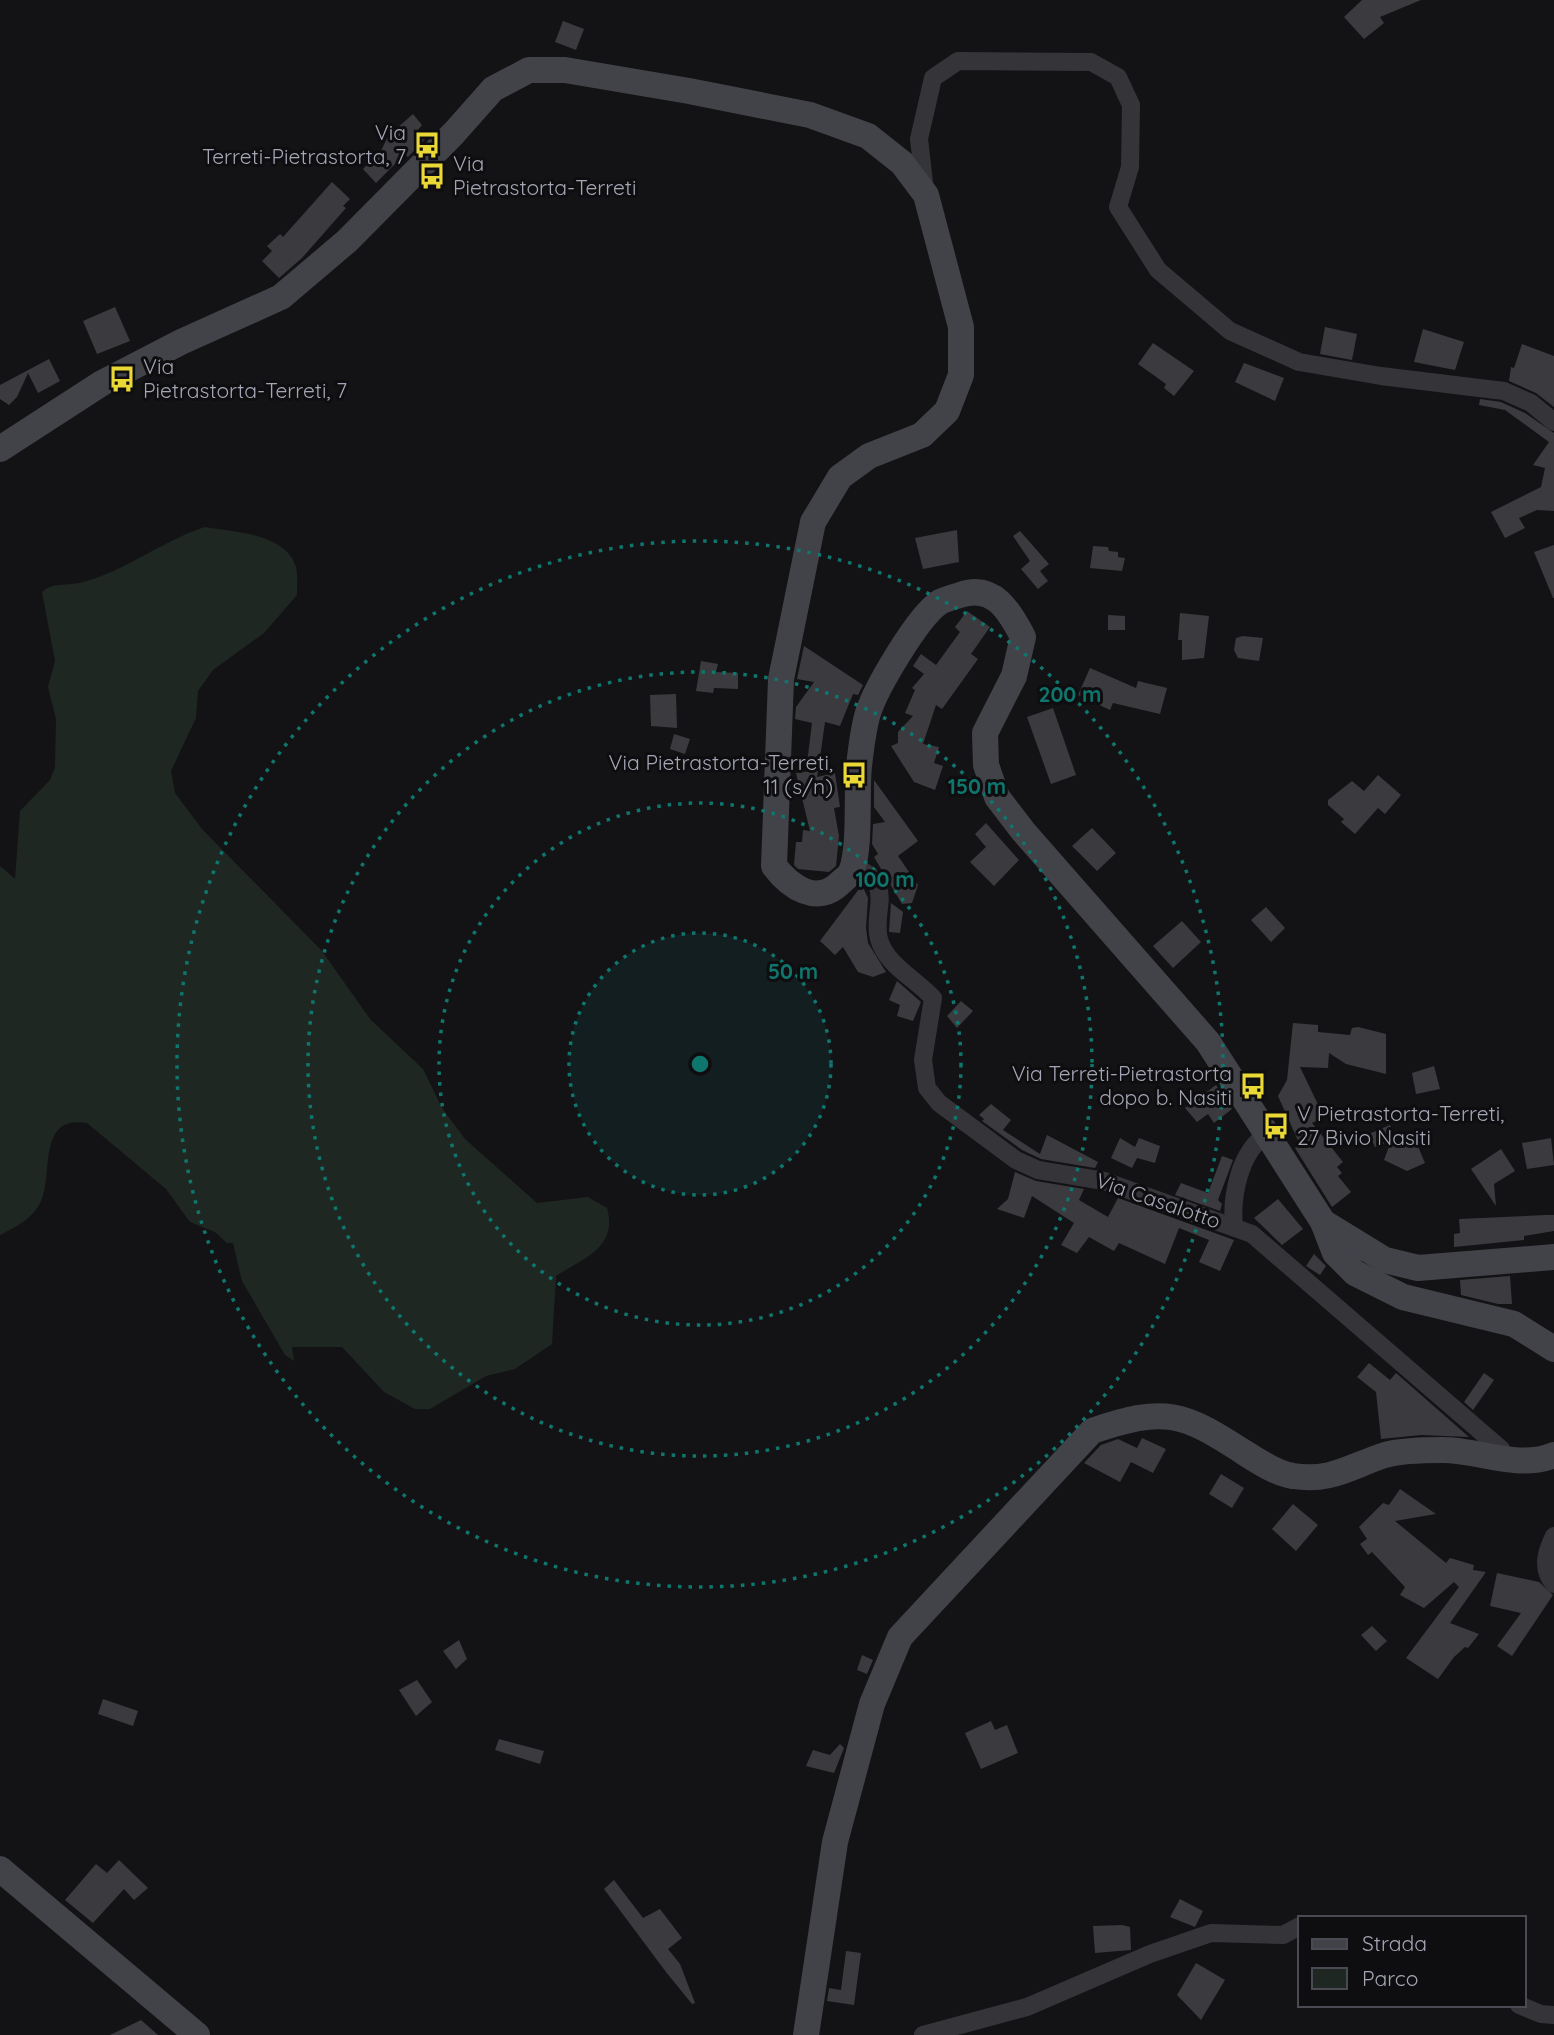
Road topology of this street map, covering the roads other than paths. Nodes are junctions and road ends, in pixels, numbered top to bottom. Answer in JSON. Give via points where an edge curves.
{"nodes":[{"id":1,"x":926,"y":195,"type":"junction"},
{"id":2,"x":1554,"y":422,"type":"edge"},
{"id":3,"x":0,"y":449,"type":"edge"},
{"id":4,"x":852,"y":866,"type":"junction"},
{"id":5,"x":1267,"y":1134,"type":"junction"},
{"id":6,"x":1323,"y":1222,"type":"junction"},
{"id":7,"x":1234,"y":1227,"type":"junction"},
{"id":8,"x":1554,"y":1257,"type":"edge"},
{"id":9,"x":1554,"y":1349,"type":"edge"},
{"id":10,"x":1554,"y":1455,"type":"edge"},
{"id":11,"x":1503,"y":1459,"type":"junction"},
{"id":12,"x":1554,"y":1535,"type":"edge"},
{"id":13,"x":1554,"y":1584,"type":"edge"},
{"id":14,"x":0,"y":1869,"type":"edge"},
{"id":15,"x":1298,"y":1927,"type":"edge"},
{"id":16,"x":1524,"y":2007,"type":"edge"},
{"id":17,"x":1554,"y":2015,"type":"edge"},
{"id":18,"x":197,"y":2035,"type":"edge"},
{"id":19,"x":806,"y":2035,"type":"edge"},
{"id":20,"x":923,"y":2035,"type":"edge"}],
"edges":[{"from":1,"to":2,"type":"street","via":[[919,139],[933,78],[958,61],[1091,62],[1118,77],[1131,105],[1130,167],[1118,207],[1158,270],[1230,331],[1299,362],[1504,391],[1531,403]]},
{"from":1,"to":3,"type":"main road","via":[[902,163],[868,136],[810,115],[565,70],[529,70],[493,89],[347,241],[281,297],[102,383]]},
{"from":1,"to":4,"type":"main road","via":[[961,327],[961,375],[947,411],[922,435],[869,456],[840,477],[813,522],[781,679],[774,866],[786,882],[808,894],[832,891],[851,873]]},
{"from":4,"to":5,"type":"main road","via":[[868,713],[886,675],[919,625],[940,603],[967,593],[991,594],[1008,609],[1023,637],[1014,676],[985,733],[986,765],[997,797],[1208,1042]]},
{"from":4,"to":7,"type":"street","name":"Via Casalotto","via":[[865,871],[882,896],[878,938],[893,964],[933,998],[923,1060],[928,1088],[939,1103],[1016,1160],[1038,1170],[1104,1181]]},
{"from":5,"to":6,"type":"main road"},
{"from":5,"to":7,"type":"street","via":[[1258,1140],[1239,1177],[1231,1202]]},
{"from":6,"to":8,"type":"main road","via":[[1385,1259],[1418,1268]]},
{"from":6,"to":9,"type":"main road","via":[[1335,1253],[1355,1273],[1404,1297],[1514,1324]]},
{"from":7,"to":11,"type":"street","name":"Via Casalotto","via":[[1270,1247],[1500,1449]]},
{"from":10,"to":11,"type":"main road"},
{"from":11,"to":19,"type":"main road","via":[[1445,1450],[1399,1453],[1330,1478],[1291,1476],[1194,1422],[1164,1414],[1132,1417],[1092,1431],[900,1637],[872,1704],[835,1842]]},
{"from":12,"to":13,"type":"street","via":[[1545,1562]]},
{"from":14,"to":18,"type":"main road"},
{"from":15,"to":20,"type":"street","via":[[1283,1935],[1211,1933],[1027,2007]]},
{"from":16,"to":17,"type":"street"}]}
